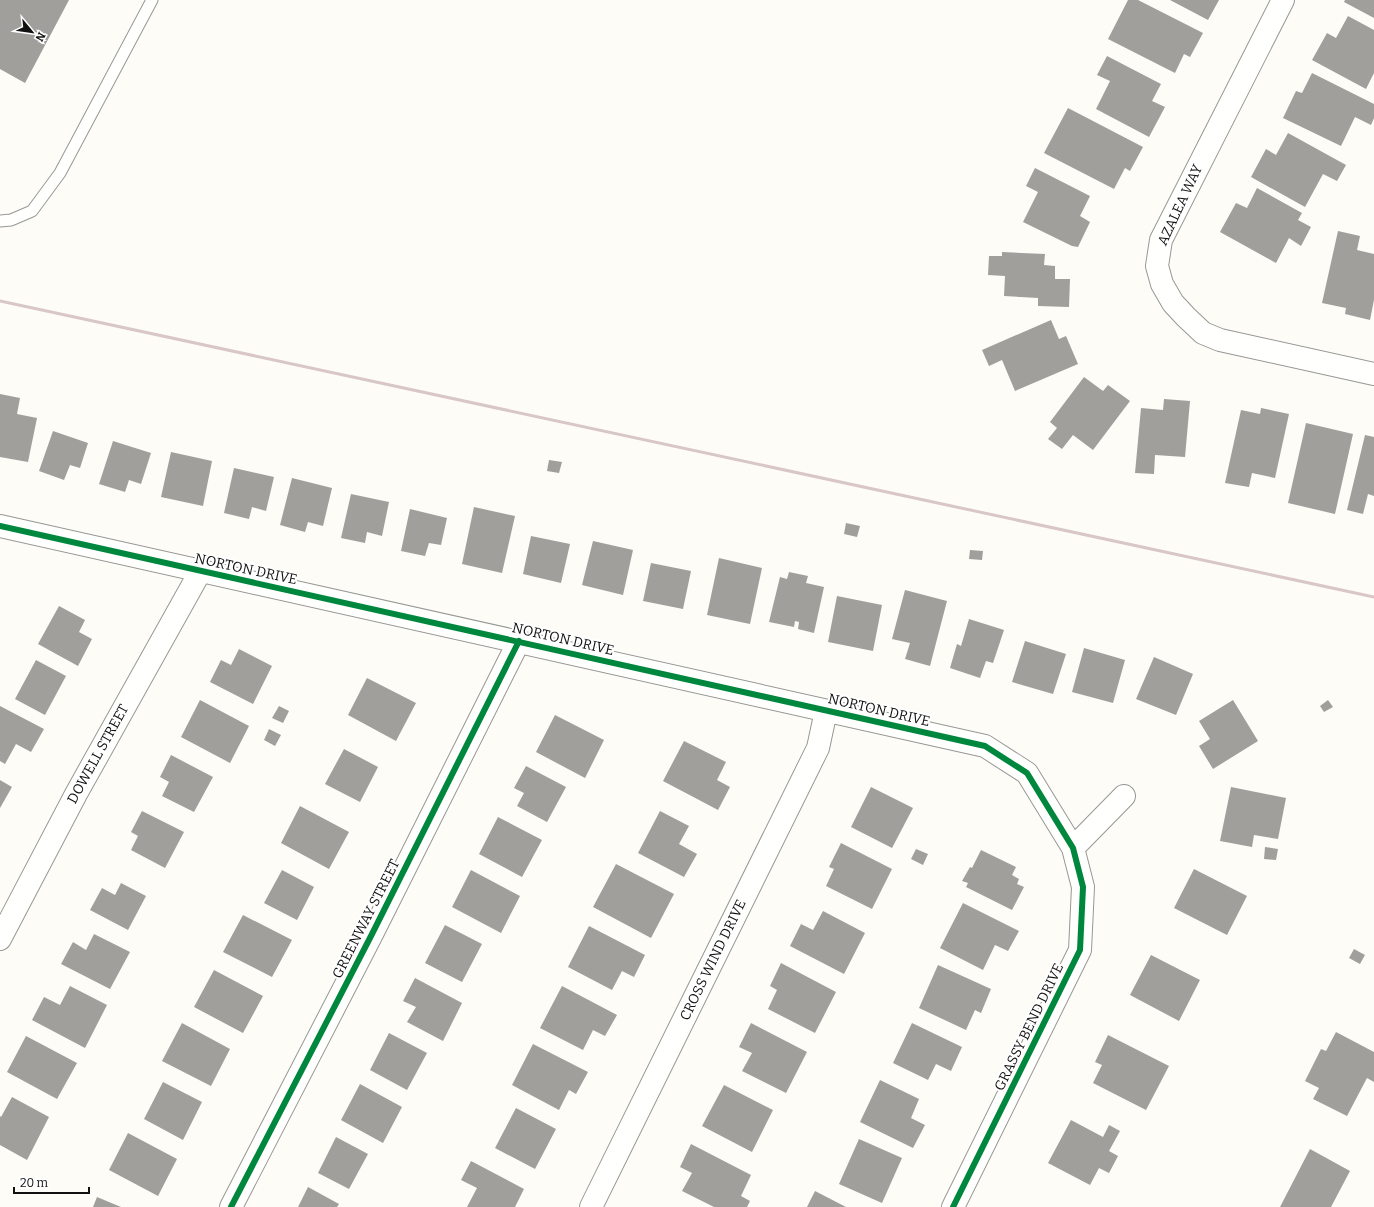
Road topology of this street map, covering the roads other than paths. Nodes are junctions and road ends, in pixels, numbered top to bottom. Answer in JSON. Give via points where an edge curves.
{"nodes":[{"id":1,"x":152,"y":0,"type":"edge"},
{"id":2,"x":1282,"y":0,"type":"edge"},
{"id":3,"x":0,"y":221,"type":"edge"},
{"id":4,"x":1374,"y":374,"type":"edge"},
{"id":5,"x":0,"y":526,"type":"edge"},
{"id":6,"x":200,"y":572,"type":"junction"},
{"id":7,"x":518,"y":641,"type":"junction"},
{"id":8,"x":826,"y":710,"type":"junction"},
{"id":9,"x":1124,"y":796,"type":"dead end"},
{"id":10,"x":1073,"y":848,"type":"junction"},
{"id":11,"x":0,"y":939,"type":"edge"},
{"id":12,"x":231,"y":1207,"type":"edge"},
{"id":13,"x":591,"y":1207,"type":"edge"},
{"id":14,"x":953,"y":1207,"type":"edge"}],
"edges":[{"from":1,"to":3,"type":"lane","via":[[60,173],[32,211],[11,220]]},
{"from":2,"to":4,"type":"street","name":"AZALEA WAY","via":[[1161,240],[1157,266],[1162,284],[1173,303],[1203,333],[1220,340]]},
{"from":5,"to":6,"type":"street","name":"NORTON DRIVE"},
{"from":6,"to":7,"type":"street","name":"NORTON DRIVE"},
{"from":6,"to":11,"type":"street","name":"DOWELL STREET","via":[[76,794]]},
{"from":7,"to":8,"type":"street","name":"NORTON DRIVE"},
{"from":7,"to":12,"type":"street","name":"GREENWAY STREET","via":[[371,936]]},
{"from":8,"to":10,"type":"street","name":"NORTON DRIVE","via":[[985,746],[1027,773]]},
{"from":8,"to":13,"type":"street","name":"CROSS WIND DRIVE","via":[[818,748]]},
{"from":9,"to":10,"type":"street"},
{"from":10,"to":14,"type":"street","name":"GRASSY BEND DRIVE","via":[[1083,887],[1080,950]]}]}
